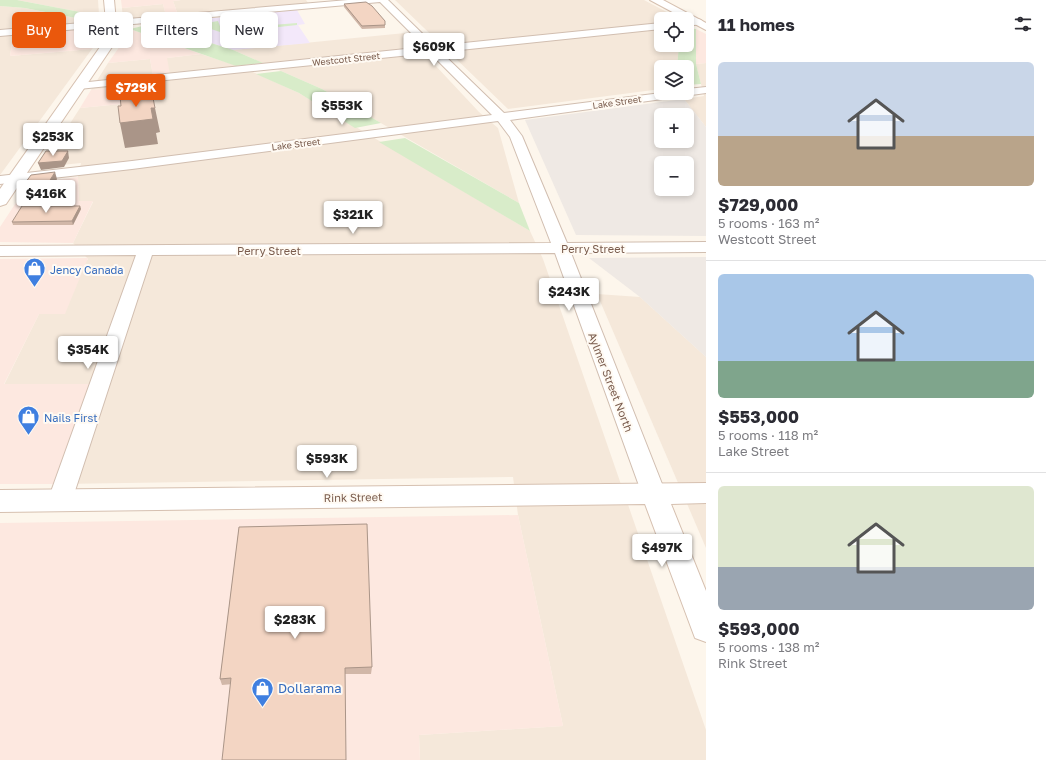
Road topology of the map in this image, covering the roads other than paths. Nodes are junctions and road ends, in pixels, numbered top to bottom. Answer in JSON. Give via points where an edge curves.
{"nodes":[{"id":1,"x":109,"y":0,"type":"edge"},
{"id":2,"x":379,"y":0,"type":"edge"},
{"id":3,"x":383,"y":0,"type":"edge"},
{"id":4,"x":655,"y":0,"type":"edge"},
{"id":5,"x":110,"y":12,"type":"edge"},
{"id":6,"x":133,"y":22,"type":"edge"},
{"id":7,"x":702,"y":24,"type":"edge"},
{"id":8,"x":74,"y":27,"type":"edge"},
{"id":9,"x":654,"y":27,"type":"edge"},
{"id":10,"x":0,"y":33,"type":"edge"},
{"id":11,"x":105,"y":48,"type":"edge"},
{"id":12,"x":432,"y":50,"type":"junction"},
{"id":13,"x":79,"y":86,"type":"junction"},
{"id":14,"x":706,"y":90,"type":"edge"},
{"id":15,"x":694,"y":92,"type":"edge"},
{"id":16,"x":654,"y":97,"type":"edge"},
{"id":17,"x":501,"y":117,"type":"junction"},
{"id":18,"x":8,"y":179,"type":"edge"},
{"id":19,"x":0,"y":201,"type":"edge"},
{"id":20,"x":706,"y":247,"type":"edge"},
{"id":21,"x":560,"y":248,"type":"junction"},
{"id":22,"x":146,"y":250,"type":"junction"},
{"id":23,"x":0,"y":251,"type":"edge"},
{"id":24,"x":654,"y":494,"type":"junction"},
{"id":25,"x":706,"y":494,"type":"edge"},
{"id":26,"x":60,"y":500,"type":"junction"},
{"id":27,"x":0,"y":501,"type":"edge"},
{"id":28,"x":706,"y":628,"type":"edge"}],
"edges":[{"from":1,"to":5,"type":"main road"},
{"from":2,"to":6,"type":"street"},
{"from":3,"to":12,"type":"street","name":"Aylmer Street North"},
{"from":4,"to":7,"type":"main road"},
{"from":8,"to":10,"type":"street"},
{"from":9,"to":12,"type":"street","name":"Westcott Street"},
{"from":11,"to":13,"type":"main road"},
{"from":12,"to":13,"type":"street","name":"Westcott Street"},
{"from":12,"to":17,"type":"street","name":"Aylmer Street North"},
{"from":13,"to":18,"type":"main road"},
{"from":14,"to":15,"type":"street","name":"Lake Street"},
{"from":16,"to":17,"type":"street","name":"Lake Street"},
{"from":17,"to":18,"type":"street","name":"Lake Street","via":[[146,164]]},
{"from":17,"to":21,"type":"street","name":"Aylmer Street North","via":[[516,136]]},
{"from":18,"to":19,"type":"main road"},
{"from":20,"to":21,"type":"street","name":"Perry Street"},
{"from":21,"to":22,"type":"street","name":"Perry Street"},
{"from":21,"to":24,"type":"street","name":"Aylmer Street North"},
{"from":22,"to":23,"type":"street","name":"Perry Street"},
{"from":22,"to":26,"type":"street"},
{"from":24,"to":25,"type":"main road","name":"Rink Street"},
{"from":24,"to":26,"type":"main road","name":"Rink Street"},
{"from":24,"to":28,"type":"main road","name":"Aylmer Street North"},
{"from":26,"to":27,"type":"main road","name":"Rink Street"}]}
